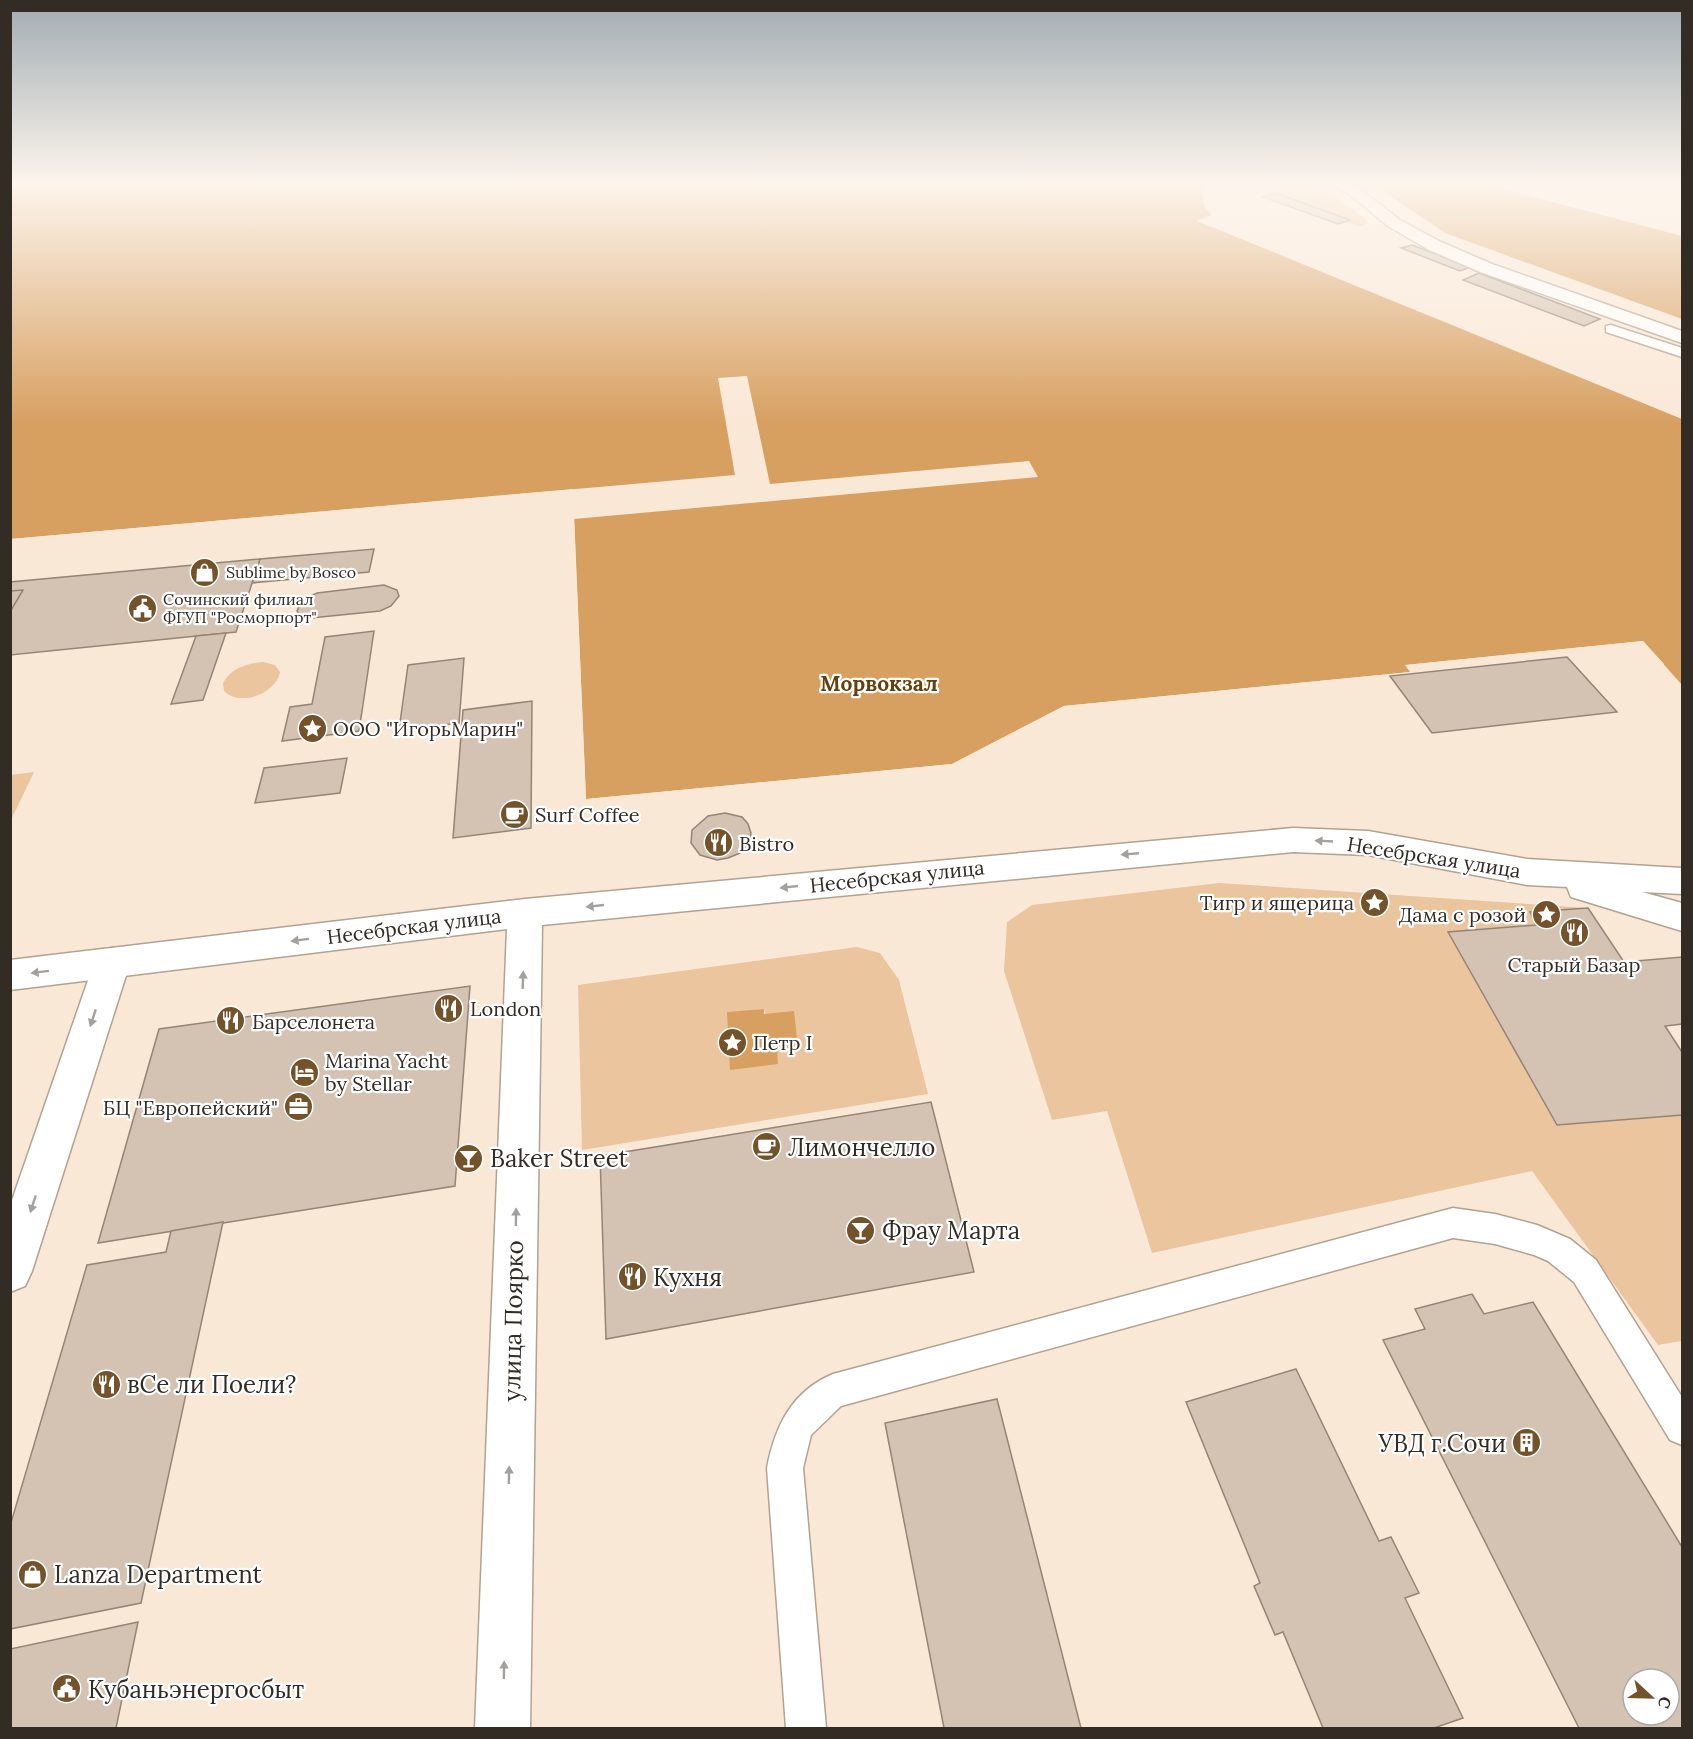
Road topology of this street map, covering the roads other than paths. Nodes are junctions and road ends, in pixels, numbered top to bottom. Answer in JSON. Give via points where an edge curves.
{"nodes":[{"id":1,"x":1477,"y":264,"type":"edge"},
{"id":2,"x":1611,"y":329,"type":"dead end"},
{"id":3,"x":1683,"y":337,"type":"edge"},
{"id":4,"x":1683,"y":353,"type":"edge"},
{"id":5,"x":1527,"y":872,"type":"junction"},
{"id":6,"x":1683,"y":881,"type":"edge"},
{"id":7,"x":525,"y":913,"type":"junction"},
{"id":8,"x":1683,"y":917,"type":"edge"},
{"id":9,"x":112,"y":963,"type":"junction"},
{"id":10,"x":10,"y":975,"type":"edge"},
{"id":11,"x":10,"y":1271,"type":"edge"},
{"id":12,"x":1683,"y":1428,"type":"edge"},
{"id":13,"x":503,"y":1728,"type":"edge"},
{"id":14,"x":806,"y":1728,"type":"edge"}],
"edges":[{"from":1,"to":3,"type":"main road"},
{"from":2,"to":4,"type":"lane"},
{"from":5,"to":6,"type":"main road","name":"Несебрская улица"},
{"from":5,"to":7,"type":"main road","name":"Несебрская улица","one_way":true,"via":[[1368,843],[1293,840]]},
{"from":5,"to":8,"type":"main road"},
{"from":7,"to":9,"type":"main road","name":"Несебрская улица","one_way":true},
{"from":13,"to":7,"type":"main road","name":"улица Поярко","one_way":true},
{"from":9,"to":10,"type":"main road","name":"Несебрская улица","one_way":true},
{"from":9,"to":11,"type":"main road","one_way":true},
{"from":12,"to":14,"type":"lane","via":[[1585,1271],[1559,1250],[1537,1240],[1453,1222],[833,1391],[808,1409],[790,1436],[785,1467]]}]}
